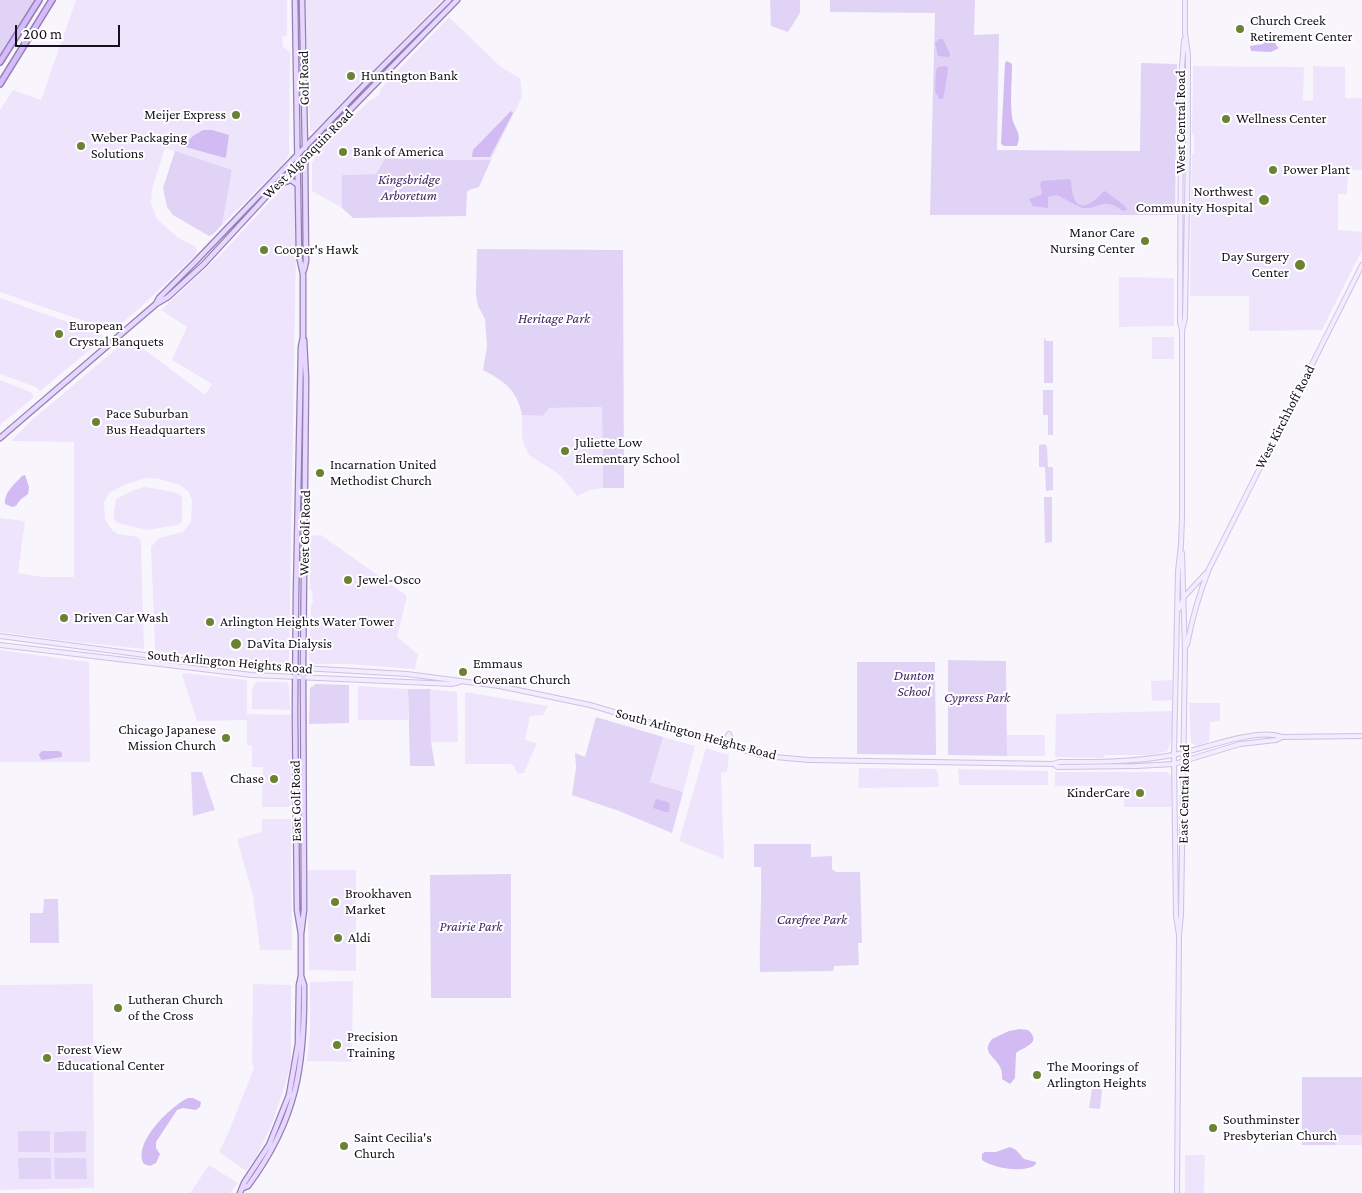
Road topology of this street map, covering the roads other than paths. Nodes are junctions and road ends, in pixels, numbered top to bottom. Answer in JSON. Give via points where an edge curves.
{"nodes":[{"id":1,"x":39,"y":0,"type":"edge"},
{"id":2,"x":52,"y":0,"type":"edge"},
{"id":3,"x":295,"y":0,"type":"edge"},
{"id":4,"x":302,"y":0,"type":"edge"},
{"id":5,"x":449,"y":0,"type":"edge"},
{"id":6,"x":457,"y":0,"type":"edge"},
{"id":7,"x":1185,"y":0,"type":"edge"},
{"id":8,"x":0,"y":62,"type":"edge"},
{"id":9,"x":0,"y":84,"type":"edge"},
{"id":10,"x":305,"y":148,"type":"junction"},
{"id":11,"x":298,"y":155,"type":"junction"},
{"id":12,"x":306,"y":157,"type":"junction"},
{"id":13,"x":298,"y":164,"type":"junction"},
{"id":14,"x":277,"y":185,"type":"junction"},
{"id":15,"x":298,"y":186,"type":"junction"},
{"id":16,"x":1362,"y":265,"type":"edge"},
{"id":17,"x":303,"y":274,"type":"junction"},
{"id":18,"x":156,"y":304,"type":"junction"},
{"id":19,"x":303,"y":336,"type":"junction"},
{"id":20,"x":0,"y":438,"type":"edge"},
{"id":21,"x":1182,"y":545,"type":"junction"},
{"id":22,"x":1210,"y":570,"type":"junction"},
{"id":23,"x":1184,"y":597,"type":"junction"},
{"id":24,"x":1178,"y":611,"type":"junction"},
{"id":25,"x":0,"y":636,"type":"edge"},
{"id":26,"x":0,"y":645,"type":"edge"},
{"id":27,"x":1177,"y":652,"type":"joint"},
{"id":28,"x":1185,"y":652,"type":"junction"},
{"id":29,"x":295,"y":668,"type":"junction"},
{"id":30,"x":303,"y":669,"type":"junction"},
{"id":31,"x":295,"y":677,"type":"junction"},
{"id":32,"x":303,"y":678,"type":"junction"},
{"id":33,"x":461,"y":682,"type":"junction"},
{"id":34,"x":1362,"y":736,"type":"edge"},
{"id":35,"x":1282,"y":737,"type":"junction"},
{"id":36,"x":716,"y":742,"type":"junction"},
{"id":37,"x":734,"y":747,"type":"junction"},
{"id":38,"x":1184,"y":753,"type":"junction"},
{"id":39,"x":1174,"y":755,"type":"junction"},
{"id":40,"x":1184,"y":761,"type":"junction"},
{"id":41,"x":1053,"y":764,"type":"junction"},
{"id":42,"x":1174,"y":764,"type":"junction"},
{"id":43,"x":301,"y":934,"type":"junction"},
{"id":44,"x":1179,"y":935,"type":"junction"},
{"id":45,"x":240,"y":1193,"type":"edge"},
{"id":46,"x":1177,"y":1193,"type":"edge"}],
"edges":[{"from":1,"to":8,"type":"highway"},
{"from":2,"to":9,"type":"highway"},
{"from":3,"to":11,"type":"main road","name":"Golf Road"},
{"from":4,"to":10,"type":"main road","name":"Golf Road"},
{"from":5,"to":10,"type":"main road","name":"West Algonquin Road"},
{"from":6,"to":12,"type":"main road","name":"West Algonquin Road"},
{"from":7,"to":21,"type":"main road","name":"West Central Road","via":[[1181,80]]},
{"from":10,"to":11,"type":"main road","name":"West Algonquin Road"},
{"from":10,"to":12,"type":"main road","name":"Golf Road"},
{"from":11,"to":13,"type":"main road","name":"West Golf Road"},
{"from":11,"to":18,"type":"main road","name":"West Algonquin Road"},
{"from":12,"to":13,"type":"main road","name":"West Algonquin Road"},
{"from":12,"to":17,"type":"main road","name":"West Golf Road","via":[[306,261]]},
{"from":13,"to":14,"type":"main road","name":"West Algonquin Road"},
{"from":13,"to":15,"type":"main road","name":"West Golf Road"},
{"from":14,"to":15,"type":"main road","via":[[291,180]]},
{"from":14,"to":18,"type":"main road","name":"West Algonquin Road","via":[[204,264]]},
{"from":15,"to":17,"type":"main road","name":"West Golf Road","via":[[299,256]]},
{"from":16,"to":22,"type":"main road","name":"West Kirchhoff Road"},
{"from":17,"to":19,"type":"main road","name":"West Golf Road"},
{"from":18,"to":20,"type":"main road","name":"West Algonquin Road"},
{"from":19,"to":29,"type":"main road","name":"West Golf Road"},
{"from":19,"to":30,"type":"main road","name":"West Golf Road","via":[[306,380]]},
{"from":21,"to":23,"type":"main road","name":"West Central Road"},
{"from":21,"to":24,"type":"main road","name":"West Central Road"},
{"from":22,"to":23,"type":"main road","name":"West Kirchhoff Road"},
{"from":22,"to":28,"type":"main road","name":"West Kirchhoff Road","via":[[1201,588]]},
{"from":23,"to":24,"type":"main road","name":"West Kirchhoff Road"},
{"from":23,"to":28,"type":"main road","name":"West Central Road"},
{"from":24,"to":27,"type":"main road","name":"West Central Road"},
{"from":25,"to":29,"type":"main road","name":"South Arlington Heights Road","via":[[198,662]]},
{"from":26,"to":31,"type":"main road","name":"South Arlington Heights Road","via":[[176,667]]},
{"from":27,"to":39,"type":"main road","name":"East Central Road"},
{"from":28,"to":38,"type":"main road","name":"East Central Road"},
{"from":29,"to":30,"type":"main road","name":"South Arlington Heights Road"},
{"from":29,"to":31,"type":"main road","name":"East Golf Road"},
{"from":30,"to":32,"type":"main road","name":"East Golf Road"},
{"from":30,"to":33,"type":"main road","name":"South Arlington Heights Road","via":[[407,674]]},
{"from":31,"to":32,"type":"main road","name":"South Arlington Heights Road"},
{"from":31,"to":43,"type":"main road","name":"East Golf Road","via":[[297,910]]},
{"from":32,"to":33,"type":"main road","name":"South Arlington Heights Road"},
{"from":32,"to":43,"type":"main road","name":"East Golf Road","via":[[304,910]]},
{"from":33,"to":36,"type":"main road","name":"South Arlington Heights Road","via":[[499,686],[576,702]]},
{"from":34,"to":35,"type":"main road","name":"South Arlington Heights Road"},
{"from":35,"to":38,"type":"main road","name":"South Arlington Heights Road","via":[[1241,738]]},
{"from":35,"to":40,"type":"main road","name":"South Arlington Heights Road","via":[[1240,744]]},
{"from":36,"to":37,"type":"main road","name":"South Arlington Heights Road"},
{"from":36,"to":37,"type":"main road","via":[[726,739],[729,734]]},
{"from":37,"to":41,"type":"main road","name":"South Arlington Heights Road","via":[[764,756],[809,760]]},
{"from":38,"to":39,"type":"main road","name":"South Arlington Heights Road"},
{"from":38,"to":40,"type":"main road","name":"East Central Road"},
{"from":39,"to":41,"type":"main road","name":"South Arlington Heights Road"},
{"from":39,"to":42,"type":"main road","name":"East Central Road"},
{"from":40,"to":42,"type":"main road","name":"South Arlington Heights Road"},
{"from":40,"to":44,"type":"main road","name":"East Central Road"},
{"from":41,"to":42,"type":"main road","name":"South Arlington Heights Road","via":[[1058,767]]},
{"from":42,"to":44,"type":"main road","name":"East Central Road"},
{"from":43,"to":45,"type":"main road","name":"East Golf Road","via":[[297,1053],[289,1095],[269,1145]]},
{"from":44,"to":46,"type":"main road","name":"East Central Road"}]}
